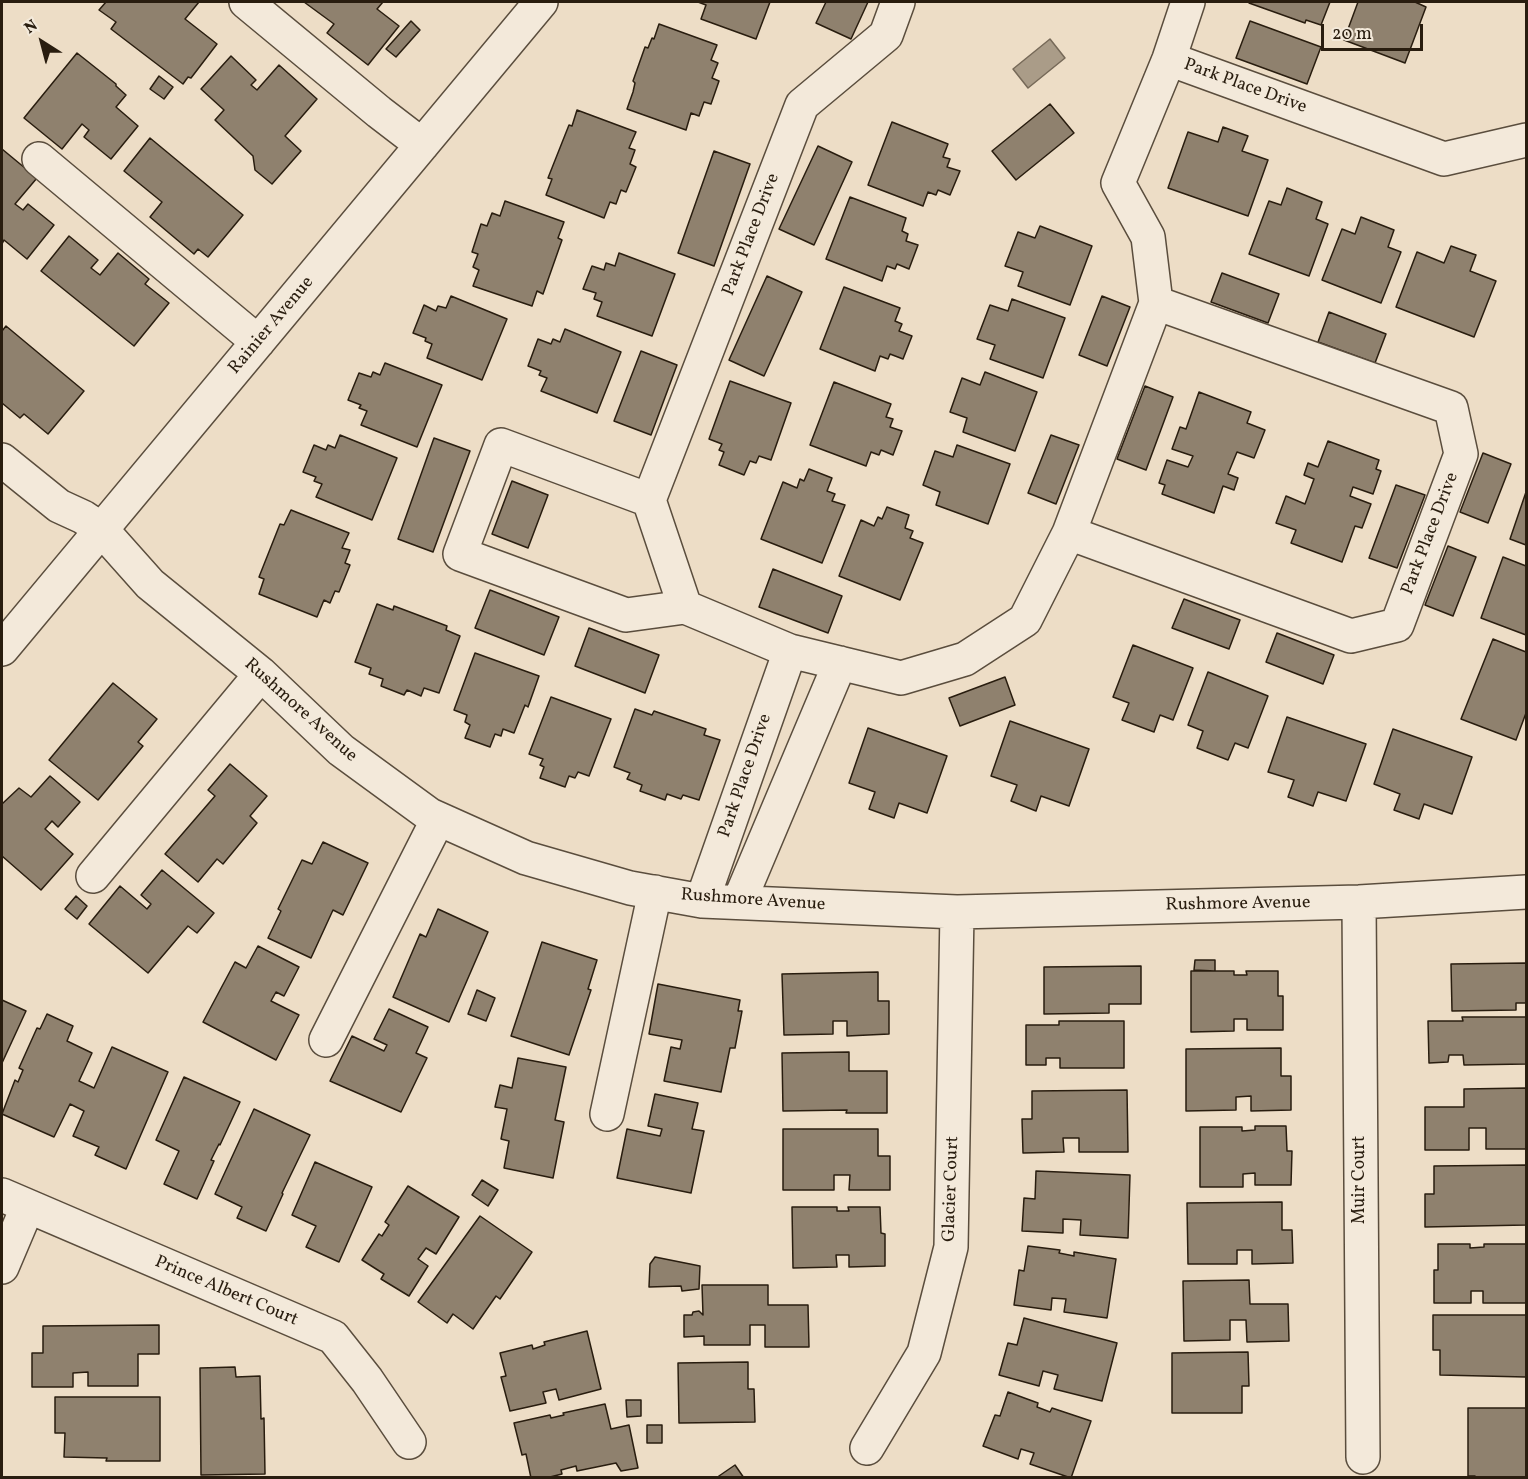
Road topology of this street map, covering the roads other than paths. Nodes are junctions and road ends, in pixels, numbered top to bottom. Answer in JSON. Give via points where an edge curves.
{"nodes":[{"id":1,"x":246,"y":2,"type":"edge"},
{"id":2,"x":541,"y":2,"type":"edge"},
{"id":3,"x":898,"y":2,"type":"edge"},
{"id":4,"x":1188,"y":2,"type":"edge"},
{"id":5,"x":1169,"y":59,"type":"junction"},
{"id":6,"x":1527,"y":140,"type":"edge"},
{"id":7,"x":422,"y":145,"type":"junction"},
{"id":8,"x":39,"y":159,"type":"dead end"},
{"id":9,"x":1156,"y":303,"type":"junction"},
{"id":10,"x":258,"y":342,"type":"junction"},
{"id":11,"x":2,"y":460,"type":"edge"},
{"id":12,"x":649,"y":500,"type":"junction"},
{"id":13,"x":101,"y":529,"type":"junction"},
{"id":14,"x":1069,"y":533,"type":"junction"},
{"id":15,"x":685,"y":607,"type":"junction"},
{"id":16,"x":2,"y":649,"type":"edge"},
{"id":17,"x":790,"y":651,"type":"junction"},
{"id":18,"x":840,"y":663,"type":"junction"},
{"id":19,"x":261,"y":674,"type":"junction"},
{"id":20,"x":438,"y":819,"type":"junction"},
{"id":21,"x":93,"y":876,"type":"dead end"},
{"id":22,"x":655,"y":892,"type":"junction"},
{"id":23,"x":1527,"y":892,"type":"edge"},
{"id":24,"x":702,"y":901,"type":"junction"},
{"id":25,"x":739,"y":902,"type":"junction"},
{"id":26,"x":1359,"y":902,"type":"junction"},
{"id":27,"x":957,"y":912,"type":"junction"},
{"id":28,"x":326,"y":1040,"type":"dead end"},
{"id":29,"x":607,"y":1114,"type":"dead end"},
{"id":30,"x":14,"y":1201,"type":"edge"},
{"id":31,"x":2,"y":1267,"type":"edge"},
{"id":32,"x":409,"y":1442,"type":"dead end"},
{"id":33,"x":867,"y":1448,"type":"dead end"},
{"id":34,"x":1363,"y":1457,"type":"dead end"}],
"edges":[{"from":1,"to":7,"type":"street"},
{"from":2,"to":7,"type":"street","name":"Rainier Avenue"},
{"from":3,"to":12,"type":"street","name":"Park Place Drive","via":[[886,35],[802,105]]},
{"from":4,"to":5,"type":"street","name":"Park Place Drive"},
{"from":5,"to":6,"type":"street","name":"Park Place Drive","via":[[1444,159]]},
{"from":5,"to":9,"type":"street","name":"Park Place Drive","via":[[1118,183],[1148,237]]},
{"from":7,"to":10,"type":"street","name":"Rainier Avenue"},
{"from":8,"to":10,"type":"street"},
{"from":9,"to":14,"type":"street","name":"Park Place Drive"},
{"from":9,"to":14,"type":"street","name":"Park Place Drive","via":[[1451,408],[1461,454],[1397,625],[1351,636]]},
{"from":10,"to":13,"type":"street","name":"Rainier Avenue"},
{"from":11,"to":13,"type":"street","name":"Rushmore Avenue","via":[[59,506]]},
{"from":12,"to":15,"type":"street"},
{"from":12,"to":15,"type":"street","via":[[501,445],[460,554],[626,615]]},
{"from":13,"to":16,"type":"street","name":"Rainier Avenue"},
{"from":13,"to":19,"type":"street","name":"Rushmore Avenue","via":[[150,584]]},
{"from":14,"to":18,"type":"street","name":"Park Place Drive","via":[[1025,620],[965,659],[901,678]]},
{"from":15,"to":17,"type":"street","name":"Park Place Drive"},
{"from":17,"to":18,"type":"street","name":"Park Place Drive"},
{"from":17,"to":24,"type":"street","name":"Park Place Drive"},
{"from":18,"to":25,"type":"street"},
{"from":19,"to":20,"type":"street","name":"Rushmore Avenue","via":[[341,750]]},
{"from":19,"to":21,"type":"street"},
{"from":20,"to":22,"type":"street","name":"Rushmore Avenue","via":[[526,858]]},
{"from":20,"to":28,"type":"street"},
{"from":22,"to":24,"type":"street","name":"Rushmore Avenue"},
{"from":22,"to":29,"type":"street"},
{"from":23,"to":26,"type":"street","name":"Rushmore Avenue"},
{"from":24,"to":25,"type":"street","name":"Rushmore Avenue"},
{"from":25,"to":27,"type":"street","name":"Rushmore Avenue"},
{"from":26,"to":27,"type":"street","name":"Rushmore Avenue"},
{"from":26,"to":34,"type":"street","name":"Muir Court"},
{"from":27,"to":33,"type":"street","name":"Glacier Court","via":[[951,1247],[924,1353]]},
{"from":30,"to":31,"type":"street"},
{"from":30,"to":32,"type":"street","name":"Prince Albert Court","via":[[333,1337]]}]}
